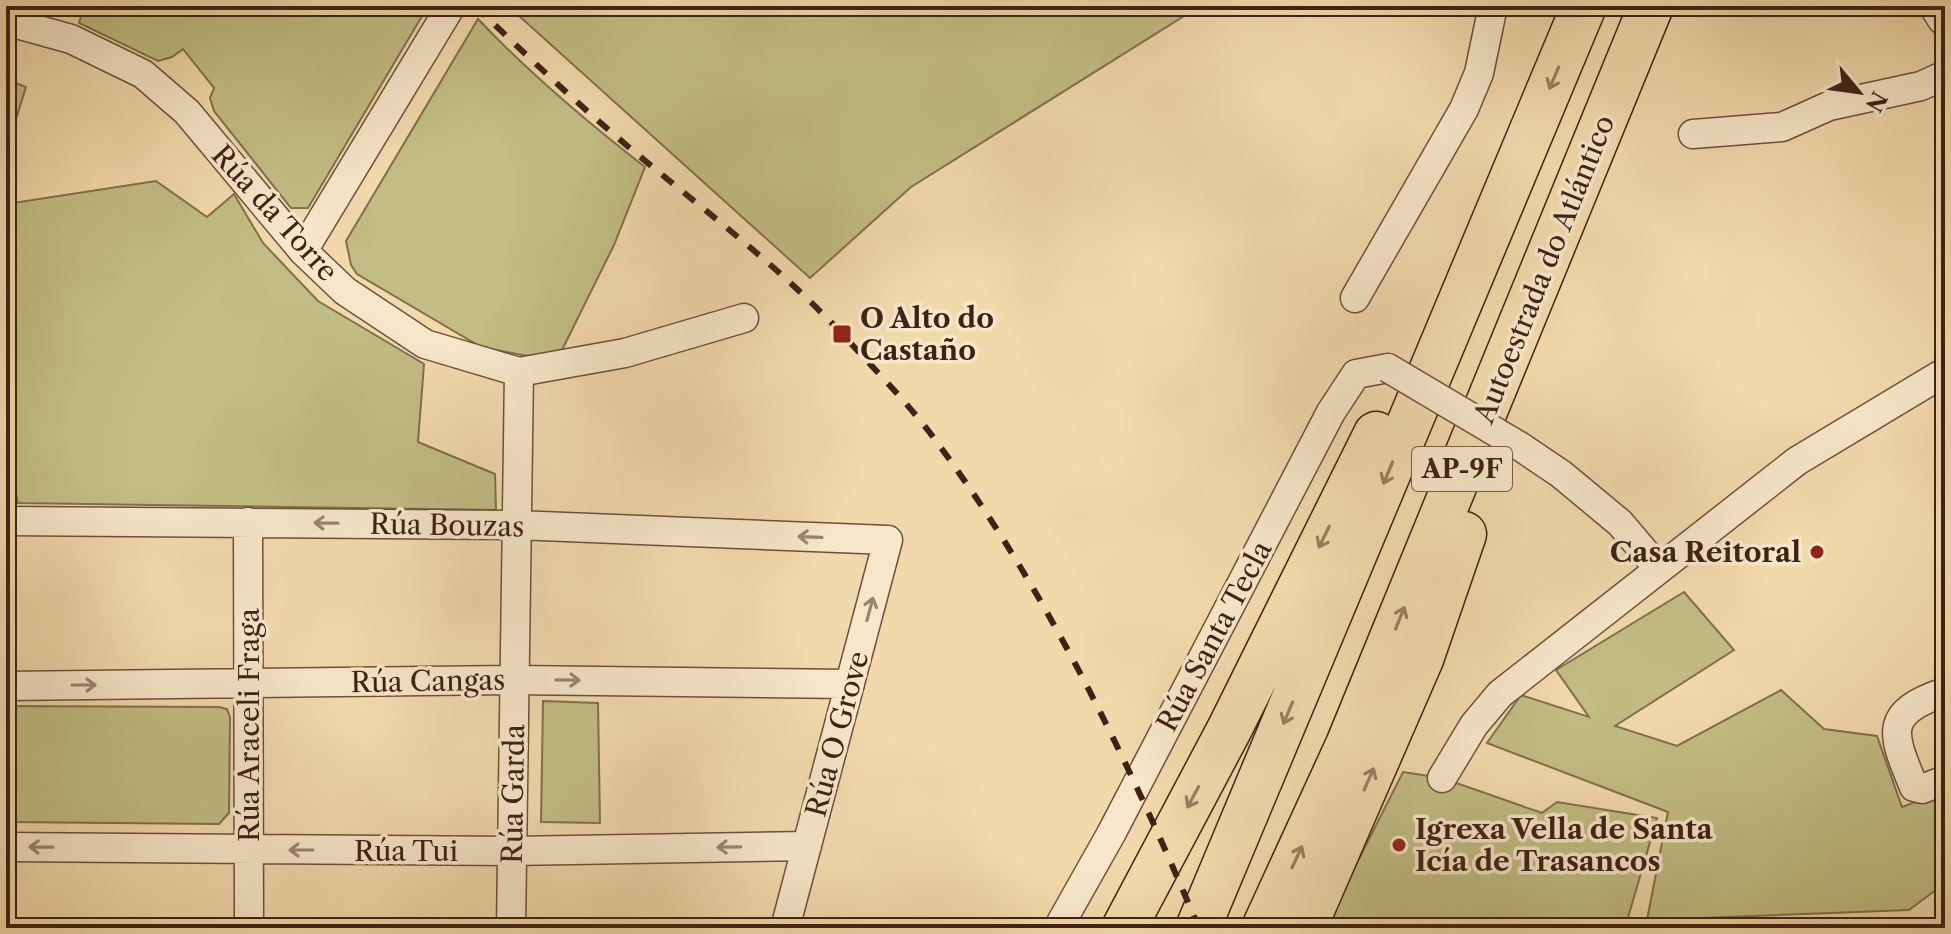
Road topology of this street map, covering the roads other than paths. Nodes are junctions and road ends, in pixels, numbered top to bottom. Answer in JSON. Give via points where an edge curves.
{"nodes":[{"id":1,"x":451,"y":6,"type":"edge"},
{"id":2,"x":1493,"y":6,"type":"edge"},
{"id":3,"x":1584,"y":6,"type":"edge"},
{"id":4,"x":1651,"y":6,"type":"edge"},
{"id":5,"x":1938,"y":6,"type":"edge"},
{"id":6,"x":1945,"y":17,"type":"edge"},
{"id":7,"x":6,"y":21,"type":"edge"},
{"id":8,"x":1624,"y":74,"type":"junction"},
{"id":9,"x":1945,"y":75,"type":"edge"},
{"id":10,"x":1537,"y":118,"type":"junction"},
{"id":11,"x":1693,"y":134,"type":"dead end"},
{"id":12,"x":303,"y":251,"type":"junction"},
{"id":13,"x":1355,"y":298,"type":"dead end"},
{"id":14,"x":744,"y":318,"type":"dead end"},
{"id":15,"x":519,"y":372,"type":"junction"},
{"id":16,"x":1945,"y":372,"type":"edge"},
{"id":17,"x":6,"y":521,"type":"edge"},
{"id":18,"x":248,"y":522,"type":"junction"},
{"id":19,"x":516,"y":525,"type":"junction"},
{"id":20,"x":888,"y":540,"type":"joint"},
{"id":21,"x":1659,"y":569,"type":"junction"},
{"id":22,"x":515,"y":680,"type":"junction"},
{"id":23,"x":248,"y":684,"type":"junction"},
{"id":24,"x":850,"y":684,"type":"junction"},
{"id":25,"x":6,"y":686,"type":"edge"},
{"id":26,"x":1945,"y":692,"type":"edge"},
{"id":27,"x":1446,"y":770,"type":"dead end"},
{"id":28,"x":1945,"y":780,"type":"edge"},
{"id":29,"x":807,"y":846,"type":"junction"},
{"id":30,"x":6,"y":847,"type":"edge"},
{"id":31,"x":249,"y":849,"type":"junction"},
{"id":32,"x":512,"y":851,"type":"junction"},
{"id":33,"x":249,"y":928,"type":"edge"},
{"id":34,"x":511,"y":928,"type":"edge"},
{"id":35,"x":785,"y":928,"type":"edge"},
{"id":36,"x":1058,"y":928,"type":"edge"},
{"id":37,"x":1124,"y":928,"type":"edge"},
{"id":38,"x":1198,"y":928,"type":"edge"},
{"id":39,"x":1264,"y":928,"type":"edge"},
{"id":40,"x":1304,"y":928,"type":"edge"}],
"edges":[{"from":1,"to":12,"type":"street"},
{"from":2,"to":13,"type":"street","via":[[1479,73],[1464,109]]},
{"from":3,"to":10,"type":"highway","number":"AP-9F","one_way":true},
{"from":4,"to":8,"type":"highway","name":"Autoestrada do Atlántico","number":"AP-9F"},
{"from":5,"to":6,"type":"street"},
{"from":7,"to":12,"type":"street","name":"Rúa da Torre","via":[[71,39],[143,74],[187,112]]},
{"from":39,"to":8,"type":"highway","name":"Autoestrada do Atlántico","number":"AP-9F","one_way":true,"via":[[1348,745]]},
{"from":40,"to":8,"type":"highway","one_way":true,"via":[[1421,659]]},
{"from":9,"to":11,"type":"street","via":[[1921,86],[1829,106],[1782,127]]},
{"from":10,"to":37,"type":"highway","one_way":true},
{"from":10,"to":38,"type":"highway","number":"AP-9F","one_way":true},
{"from":12,"to":15,"type":"street","name":"Rúa da Torre","via":[[345,291],[425,344]]},
{"from":14,"to":15,"type":"street","name":"Rúa da Torre","via":[[625,353]]},
{"from":15,"to":19,"type":"street","name":"Rúa Garda"},
{"from":16,"to":21,"type":"street","via":[[1797,461]]},
{"from":17,"to":18,"type":"street","name":"Rúa Bouzas"},
{"from":19,"to":18,"type":"street","name":"Rúa Bouzas","one_way":true},
{"from":18,"to":23,"type":"street","name":"Rúa Araceli Fraga"},
{"from":20,"to":19,"type":"street","name":"Rúa Bouzas","one_way":true},
{"from":19,"to":22,"type":"street","name":"Rúa Garda"},
{"from":24,"to":20,"type":"street","name":"Rúa O Grove","one_way":true},
{"from":21,"to":27,"type":"street","via":[[1500,694]]},
{"from":21,"to":36,"type":"street","name":"Rúa Santa Tecla","bridge":true,"via":[[1620,523],[1521,447],[1388,368],[1356,374],[1331,412]]},
{"from":22,"to":23,"type":"street","name":"Rúa Cangas"},
{"from":22,"to":24,"type":"street","name":"Rúa Cangas","one_way":true},
{"from":22,"to":32,"type":"street","name":"Rúa Garda"},
{"from":25,"to":23,"type":"street","name":"Rúa Cangas","one_way":true},
{"from":23,"to":31,"type":"street","name":"Rúa Araceli Fraga"},
{"from":24,"to":29,"type":"street","name":"Rúa O Grove"},
{"from":26,"to":28,"type":"street","via":[[1917,701],[1902,713],[1896,730],[1914,787]]},
{"from":29,"to":32,"type":"street","name":"Rúa Tui","one_way":true},
{"from":29,"to":35,"type":"street","name":"Rúa O Grove"},
{"from":31,"to":30,"type":"street","name":"Rúa Tui","one_way":true},
{"from":32,"to":31,"type":"street","name":"Rúa Tui","one_way":true},
{"from":31,"to":33,"type":"street","name":"Rúa Araceli Fraga"},
{"from":32,"to":34,"type":"street","name":"Rúa Garda"}]}
